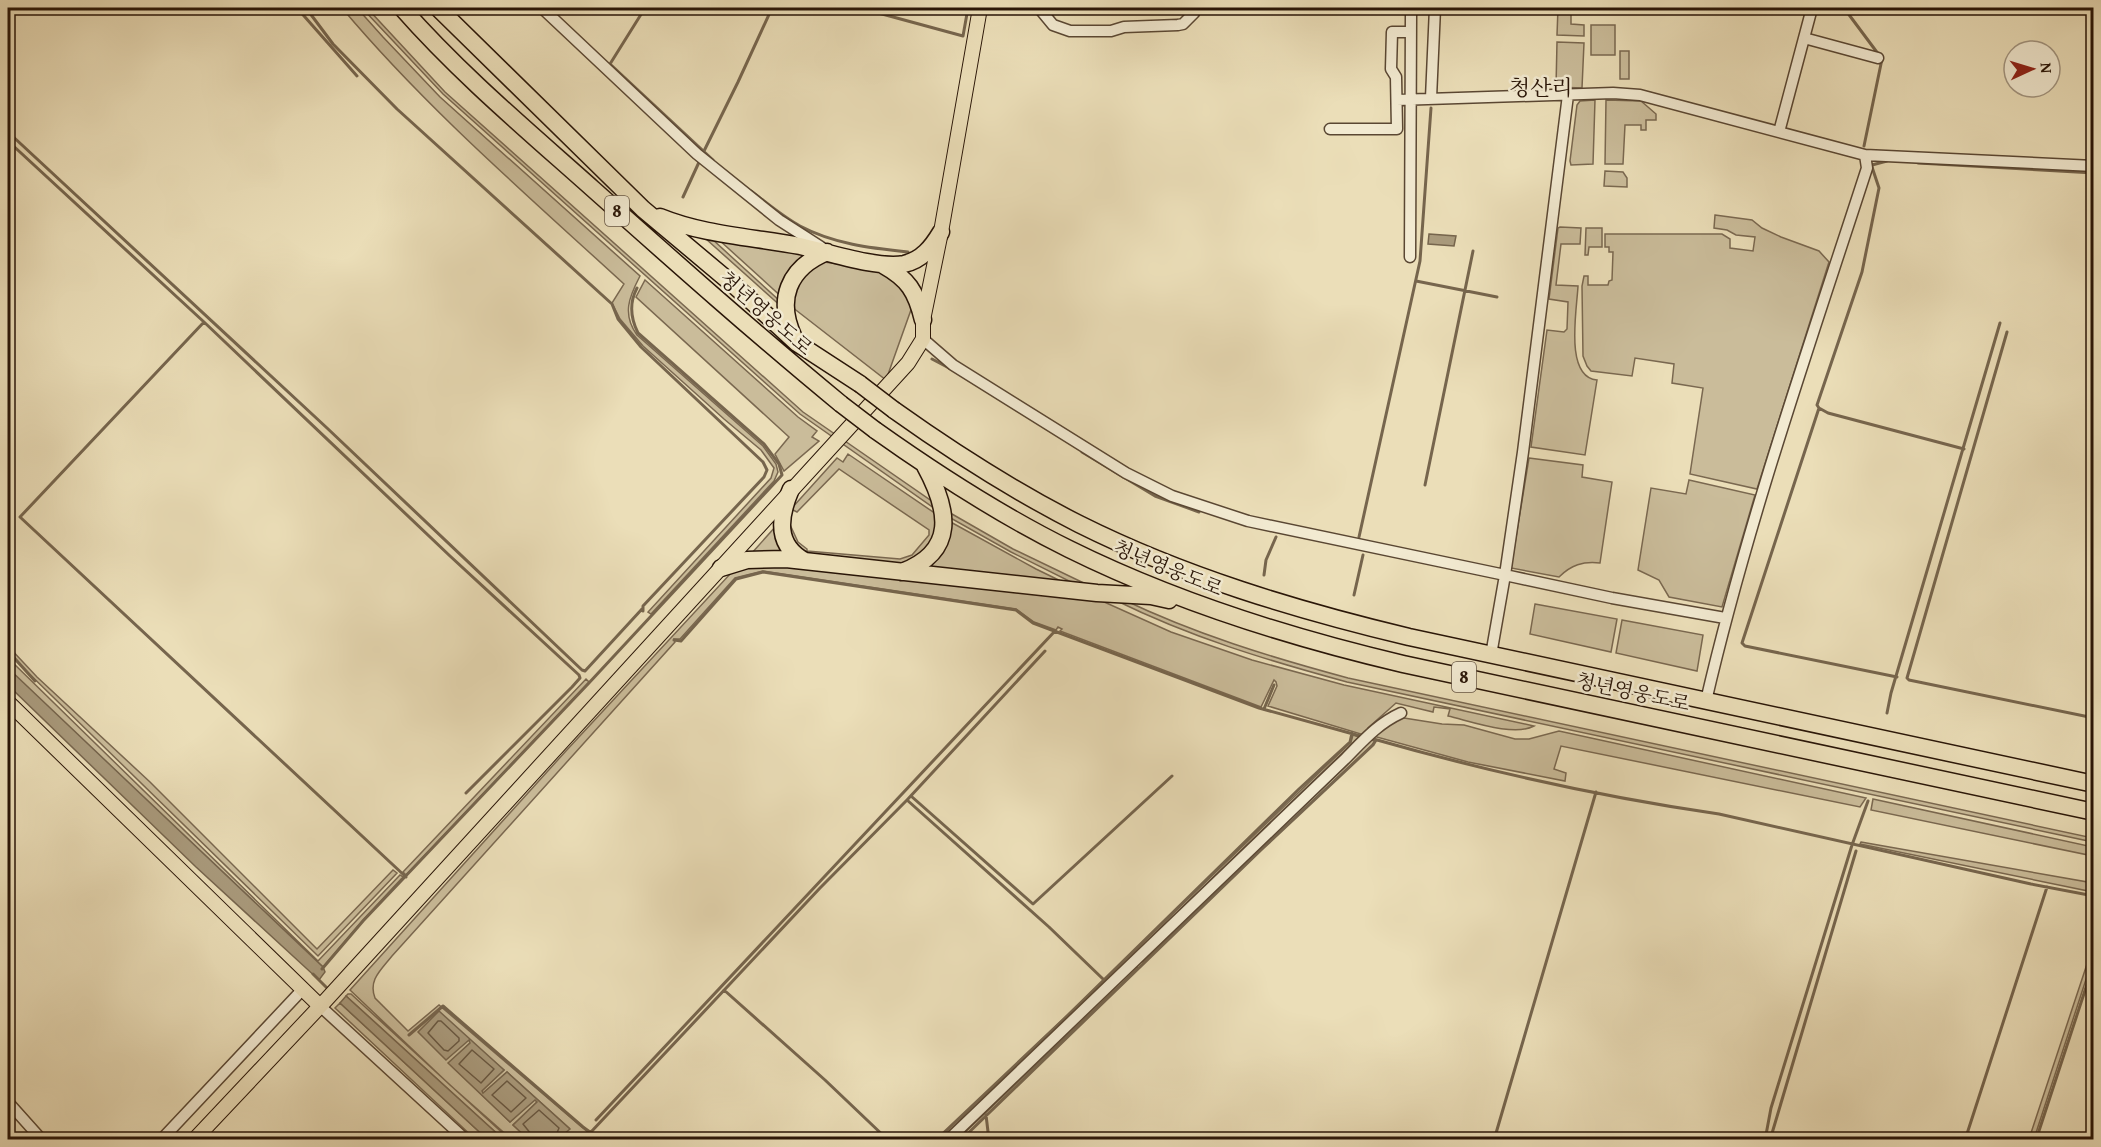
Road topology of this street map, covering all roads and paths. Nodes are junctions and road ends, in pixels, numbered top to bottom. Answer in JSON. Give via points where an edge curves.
{"nodes":[{"id":1,"x":402,"y":8,"type":"edge"},
{"id":2,"x":438,"y":8,"type":"edge"},
{"id":3,"x":542,"y":8,"type":"edge"},
{"id":4,"x":980,"y":8,"type":"edge"},
{"id":5,"x":1039,"y":8,"type":"edge"},
{"id":6,"x":1193,"y":8,"type":"edge"},
{"id":7,"x":1435,"y":8,"type":"edge"},
{"id":8,"x":1813,"y":8,"type":"edge"},
{"id":9,"x":1410,"y":15,"type":"dead end"},
{"id":10,"x":1411,"y":32,"type":"junction"},
{"id":11,"x":1804,"y":38,"type":"junction"},
{"id":12,"x":1878,"y":58,"type":"dead end"},
{"id":13,"x":1568,"y":95,"type":"junction"},
{"id":14,"x":1431,"y":98,"type":"junction"},
{"id":15,"x":1412,"y":99,"type":"junction"},
{"id":16,"x":1397,"y":100,"type":"junction"},
{"id":17,"x":1330,"y":129,"type":"dead end"},
{"id":18,"x":1779,"y":132,"type":"junction"},
{"id":19,"x":1864,"y":155,"type":"junction"},
{"id":20,"x":2094,"y":166,"type":"edge"},
{"id":21,"x":643,"y":209,"type":"junction"},
{"id":22,"x":941,"y":232,"type":"junction"},
{"id":23,"x":827,"y":252,"type":"junction"},
{"id":24,"x":1410,"y":257,"type":"dead end"},
{"id":25,"x":883,"y":264,"type":"junction"},
{"id":26,"x":923,"y":320,"type":"junction"},
{"id":27,"x":923,"y":339,"type":"junction"},
{"id":28,"x":797,"y":343,"type":"junction"},
{"id":29,"x":924,"y":465,"type":"junction"},
{"id":30,"x":791,"y":489,"type":"junction"},
{"id":31,"x":808,"y":563,"type":"junction"},
{"id":32,"x":721,"y":568,"type":"junction"},
{"id":33,"x":901,"y":573,"type":"junction"},
{"id":34,"x":1504,"y":575,"type":"junction"},
{"id":35,"x":1228,"y":614,"type":"junction"},
{"id":36,"x":1725,"y":618,"type":"junction"},
{"id":37,"x":1491,"y":655,"type":"junction"},
{"id":38,"x":1706,"y":701,"type":"junction"},
{"id":39,"x":8,"y":702,"type":"edge"},
{"id":40,"x":1401,"y":713,"type":"dead end"},
{"id":41,"x":2094,"y":784,"type":"edge"},
{"id":42,"x":2094,"y":812,"type":"edge"},
{"id":43,"x":303,"y":989,"type":"junction"},
{"id":44,"x":323,"y":1003,"type":"junction"},
{"id":45,"x":8,"y":1102,"type":"edge"},
{"id":46,"x":42,"y":1140,"type":"edge"},
{"id":47,"x":161,"y":1140,"type":"edge"},
{"id":48,"x":194,"y":1140,"type":"edge"},
{"id":49,"x":466,"y":1140,"type":"edge"},
{"id":50,"x":948,"y":1140,"type":"edge"}],
"edges":[{"from":1,"to":29,"type":"highway","name":"청년영웅도로","number":"8","bridge":true,"via":[[518,123],[729,310],[842,404]]},
{"from":2,"to":21,"type":"highway","name":"청년영웅도로","number":"8"},
{"from":3,"to":23,"type":"street","via":[[701,157],[779,220]]},
{"from":4,"to":22,"type":"main road"},
{"from":5,"to":6,"type":"street","via":[[1060,29],[1101,32],[1183,24],[1194,13]]},
{"from":7,"to":14,"type":"street"},
{"from":8,"to":11,"type":"street"},
{"from":9,"to":10,"type":"street"},
{"from":10,"to":15,"type":"street"},
{"from":10,"to":16,"type":"street","via":[[1392,32],[1391,69],[1396,77]]},
{"from":11,"to":12,"type":"street"},
{"from":11,"to":18,"type":"street"},
{"from":13,"to":14,"type":"street"},
{"from":13,"to":18,"type":"street","via":[[1640,95]]},
{"from":13,"to":34,"type":"street"},
{"from":14,"to":15,"type":"street"},
{"from":15,"to":16,"type":"street"},
{"from":15,"to":24,"type":"street"},
{"from":16,"to":17,"type":"street","via":[[1397,129]]},
{"from":18,"to":19,"type":"street"},
{"from":19,"to":20,"type":"street"},
{"from":19,"to":36,"type":"street","via":[[1867,168]]},
{"from":21,"to":23,"type":"highway","via":[[691,227]]},
{"from":21,"to":28,"type":"highway","name":"청년영웅도로","number":"8"},
{"from":22,"to":25,"type":"highway","via":[[921,257],[904,264]]},
{"from":22,"to":26,"type":"main road"},
{"from":23,"to":25,"type":"highway"},
{"from":23,"to":28,"type":"highway","via":[[802,266],[787,293],[789,326]]},
{"from":25,"to":26,"type":"highway","via":[[910,285]]},
{"from":26,"to":27,"type":"main road"},
{"from":27,"to":30,"type":"main road","via":[[896,377]]},
{"from":27,"to":34,"type":"street","via":[[953,364],[1126,473],[1172,496],[1248,521]]},
{"from":28,"to":37,"type":"highway","name":"청년영웅도로","number":"8","bridge":true,"via":[[996,478],[1129,547],[1298,609]]},
{"from":29,"to":33,"type":"highway","via":[[941,500],[941,538],[924,561]]},
{"from":29,"to":35,"type":"highway","name":"청년영웅도로","number":"8","via":[[1068,549]]},
{"from":30,"to":31,"type":"highway","via":[[782,525],[790,549]]},
{"from":30,"to":32,"type":"main road"},
{"from":31,"to":32,"type":"highway","via":[[763,558]]},
{"from":31,"to":33,"type":"highway"},
{"from":32,"to":44,"type":"main road"},
{"from":33,"to":35,"type":"highway","via":[[1151,596]]},
{"from":34,"to":36,"type":"street"},
{"from":34,"to":37,"type":"street"},
{"from":35,"to":42,"type":"highway","name":"청년영웅도로","number":"8","via":[[1290,635],[1403,664]]},
{"from":36,"to":38,"type":"street"},
{"from":37,"to":38,"type":"highway","name":"청년영웅도로","number":"8"},
{"from":38,"to":41,"type":"highway","name":"청년영웅도로","number":"8"},
{"from":39,"to":43,"type":"main road"},
{"from":40,"to":50,"type":"street","via":[[1369,734]]},
{"from":43,"to":44,"type":"main road"},
{"from":43,"to":47,"type":"street"},
{"from":44,"to":48,"type":"main road"},
{"from":44,"to":49,"type":"street"},
{"from":45,"to":46,"type":"street"}]}
